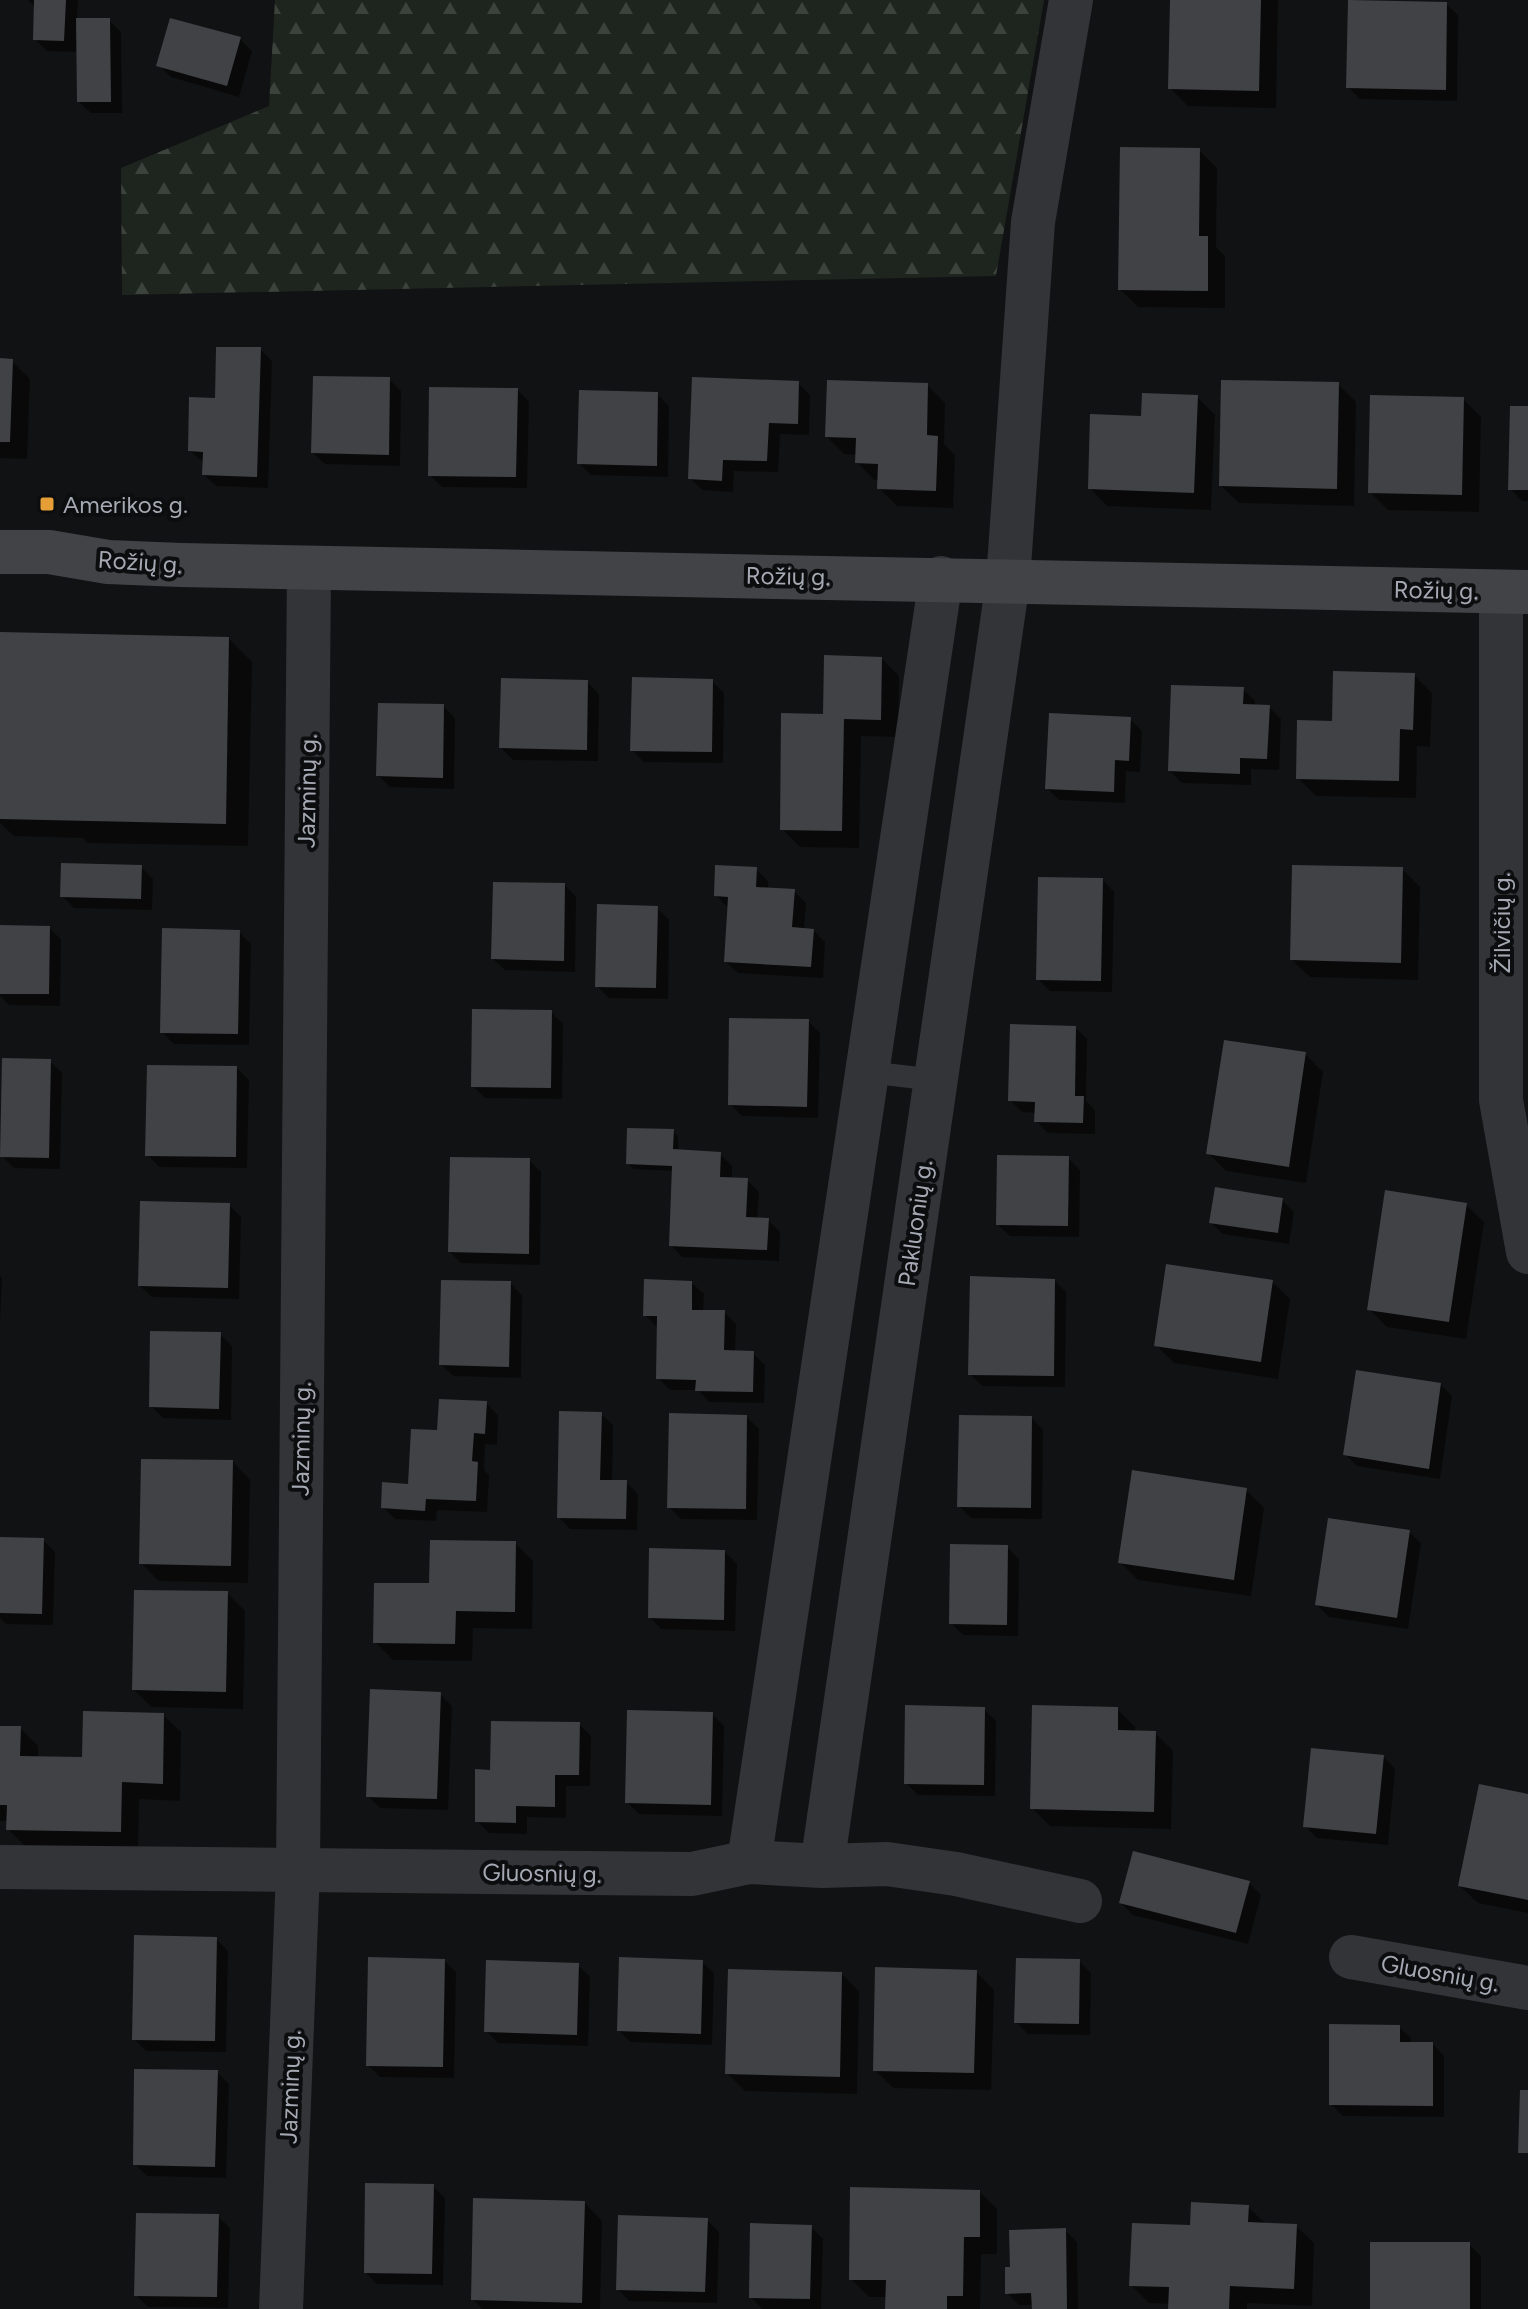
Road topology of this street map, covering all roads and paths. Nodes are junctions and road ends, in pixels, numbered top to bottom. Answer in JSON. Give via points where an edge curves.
{"nodes":[{"id":1,"x":1071,"y":0,"type":"edge"},
{"id":2,"x":0,"y":533,"type":"edge"},
{"id":3,"x":0,"y":552,"type":"edge"},
{"id":4,"x":49,"y":552,"type":"junction"},
{"id":5,"x":309,"y":568,"type":"junction"},
{"id":6,"x":941,"y":578,"type":"junction"},
{"id":7,"x":1008,"y":581,"type":"junction"},
{"id":8,"x":1515,"y":592,"type":"edge"},
{"id":9,"x":867,"y":1072,"type":"junction"},
{"id":10,"x":936,"y":1080,"type":"junction"},
{"id":11,"x":1528,"y":1252,"type":"edge"},
{"id":12,"x":749,"y":1862,"type":"junction"},
{"id":13,"x":822,"y":1866,"type":"junction"},
{"id":14,"x":0,"y":1867,"type":"edge"},
{"id":15,"x":298,"y":1870,"type":"junction"},
{"id":16,"x":1080,"y":1901,"type":"dead end"},
{"id":17,"x":1351,"y":1957,"type":"dead end"},
{"id":18,"x":1528,"y":1988,"type":"edge"},
{"id":19,"x":281,"y":2309,"type":"edge"}],
"edges":[{"from":1,"to":7,"type":"street","name":"Pakluonių g.","via":[[1033,222]]},
{"from":2,"to":4,"type":"street","name":"Rožių g."},
{"from":3,"to":4,"type":"street","name":"Rožių g."},
{"from":4,"to":5,"type":"street","name":"Rožių g.","via":[[108,562]]},
{"from":5,"to":6,"type":"street","name":"Rožių g."},
{"from":5,"to":15,"type":"street","name":"Jazminų g."},
{"from":6,"to":7,"type":"street","name":"Rožių g."},
{"from":6,"to":9,"type":"street"},
{"from":7,"to":8,"type":"street","name":"Rožių g."},
{"from":7,"to":10,"type":"street","name":"Pakluonių g."},
{"from":8,"to":11,"type":"street","name":"Žilvičių g.","via":[[1501,1100]]},
{"from":9,"to":10,"type":"lane"},
{"from":9,"to":12,"type":"street"},
{"from":10,"to":13,"type":"street","name":"Pakluonių g."},
{"from":12,"to":13,"type":"street","name":"Gluosnių g."},
{"from":12,"to":15,"type":"street","name":"Gluosnių g.","via":[[692,1874]]},
{"from":13,"to":16,"type":"street","name":"Gluosnių g.","via":[[887,1864]]},
{"from":14,"to":15,"type":"street","name":"Gluosnių g."},
{"from":15,"to":19,"type":"street","name":"Jazminų g."},
{"from":17,"to":18,"type":"street","name":"Gluosnių g."}]}
